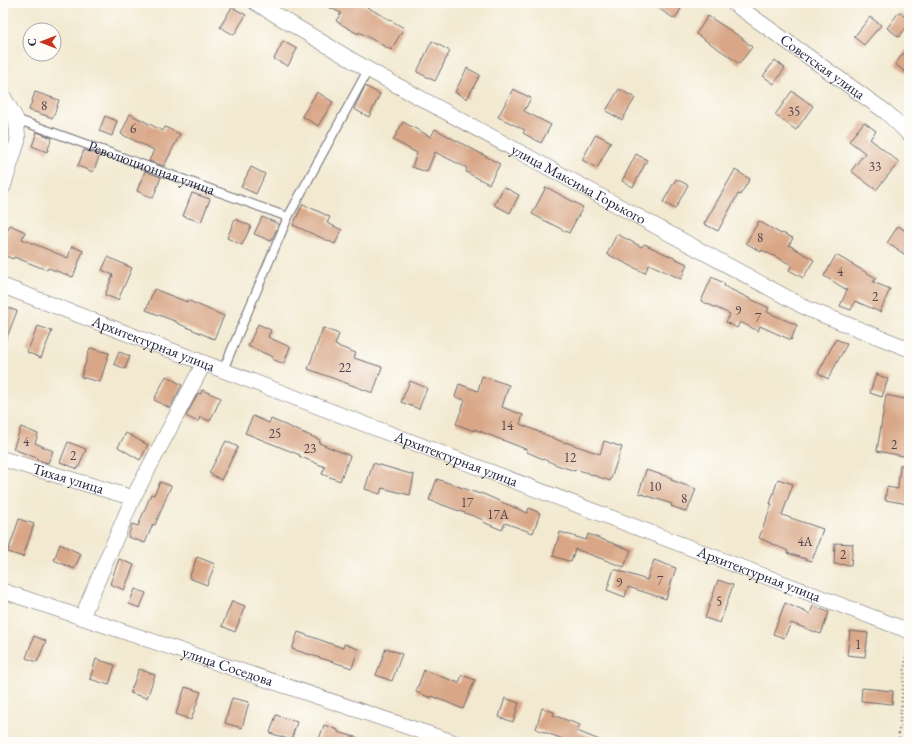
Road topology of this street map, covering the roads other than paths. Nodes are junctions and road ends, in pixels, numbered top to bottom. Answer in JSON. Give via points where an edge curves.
{"nodes":[{"id":1,"x":256,"y":3,"type":"edge"},
{"id":2,"x":733,"y":3,"type":"edge"},
{"id":3,"x":368,"y":70,"type":"junction"},
{"id":4,"x":3,"y":96,"type":"edge"},
{"id":5,"x":16,"y":119,"type":"junction"},
{"id":6,"x":909,"y":134,"type":"edge"},
{"id":7,"x":3,"y":187,"type":"edge"},
{"id":8,"x":288,"y":217,"type":"junction"},
{"id":9,"x":3,"y":286,"type":"edge"},
{"id":10,"x":909,"y":349,"type":"edge"},
{"id":11,"x":204,"y":364,"type":"junction"},
{"id":12,"x":223,"y":370,"type":"junction"},
{"id":13,"x":3,"y":459,"type":"edge"},
{"id":14,"x":133,"y":498,"type":"junction"},
{"id":15,"x":3,"y":591,"type":"edge"},
{"id":16,"x":82,"y":617,"type":"junction"},
{"id":17,"x":909,"y":631,"type":"edge"},
{"id":18,"x":453,"y":742,"type":"edge"}],
"edges":[{"from":1,"to":3,"type":"street","name":"улица Максима Горького"},
{"from":2,"to":6,"type":"street","name":"Советская улица","via":[[886,112]]},
{"from":3,"to":8,"type":"lane"},
{"from":3,"to":10,"type":"street","name":"улица Максима Горького","via":[[808,309]]},
{"from":4,"to":5,"type":"street"},
{"from":5,"to":7,"type":"street","via":[[18,140]]},
{"from":5,"to":8,"type":"lane","name":"Революционная улица"},
{"from":8,"to":12,"type":"lane"},
{"from":9,"to":11,"type":"street","name":"Архитектурная улица"},
{"from":11,"to":12,"type":"street","name":"Архитектурная улица"},
{"from":11,"to":14,"type":"street"},
{"from":12,"to":17,"type":"street","name":"Архитектурная улица"},
{"from":13,"to":14,"type":"street","name":"Тихая улица"},
{"from":14,"to":16,"type":"street"},
{"from":15,"to":16,"type":"street","name":"улица Соседова"},
{"from":16,"to":18,"type":"street","name":"улица Соседова"}]}
